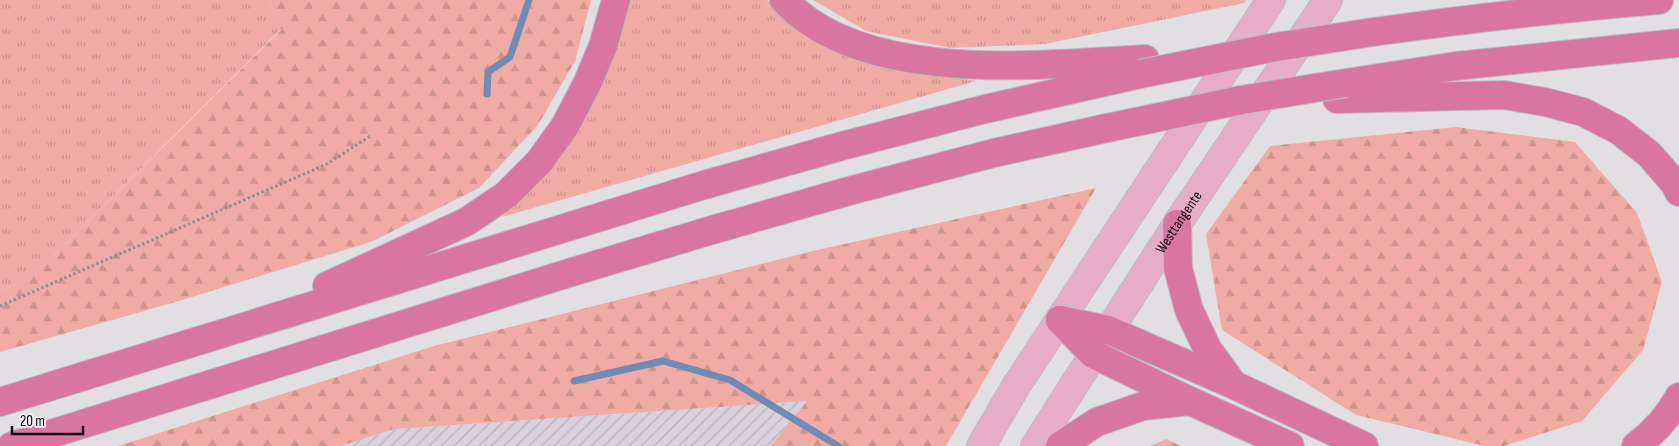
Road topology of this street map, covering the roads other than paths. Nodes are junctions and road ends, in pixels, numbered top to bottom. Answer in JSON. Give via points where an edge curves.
{"nodes":[{"id":1,"x":616,"y":0,"type":"edge"},
{"id":2,"x":784,"y":0,"type":"edge"},
{"id":3,"x":1271,"y":0,"type":"edge"},
{"id":4,"x":1328,"y":0,"type":"edge"},
{"id":5,"x":1659,"y":0,"type":"edge"},
{"id":6,"x":1679,"y":43,"type":"edge"},
{"id":7,"x":1145,"y":66,"type":"junction"},
{"id":8,"x":1341,"y":91,"type":"junction"},
{"id":9,"x":1679,"y":192,"type":"edge"},
{"id":10,"x":1176,"y":224,"type":"junction"},
{"id":11,"x":1060,"y":320,"type":"junction"},
{"id":12,"x":1108,"y":330,"type":"junction"},
{"id":13,"x":214,"y":336,"type":"junction"},
{"id":14,"x":1093,"y":354,"type":"junction"},
{"id":15,"x":1234,"y":385,"type":"junction"},
{"id":16,"x":1679,"y":397,"type":"edge"},
{"id":17,"x":1190,"y":401,"type":"junction"},
{"id":18,"x":0,"y":402,"type":"edge"},
{"id":19,"x":12,"y":446,"type":"edge"},
{"id":20,"x":981,"y":446,"type":"edge"},
{"id":21,"x":1034,"y":446,"type":"edge"},
{"id":22,"x":1060,"y":446,"type":"edge"},
{"id":23,"x":1290,"y":446,"type":"edge"},
{"id":24,"x":1364,"y":446,"type":"edge"},
{"id":25,"x":1636,"y":446,"type":"edge"}],
"edges":[{"from":1,"to":13,"type":"highway","via":[[603,46],[564,126],[540,161],[506,195],[466,222],[422,244]]},
{"from":2,"to":7,"type":"highway","via":[[827,34],[866,50],[913,59],[972,64]]},
{"from":3,"to":11,"type":"main road"},
{"from":4,"to":10,"type":"main road","name":"Westtangente"},
{"from":5,"to":7,"type":"highway","bridge":true,"via":[[1463,19]]},
{"from":6,"to":8,"type":"highway","via":[[1456,66]]},
{"from":7,"to":13,"type":"highway","via":[[713,182]]},
{"from":8,"to":9,"type":"highway","via":[[1504,95],[1583,112],[1618,130],[1649,154]]},
{"from":8,"to":19,"type":"highway","bridge":true,"via":[[1241,100],[994,153],[849,191],[569,273]]},
{"from":10,"to":12,"type":"main road","name":"Westtangente"},
{"from":10,"to":15,"type":"highway","via":[[1178,268],[1189,310],[1208,350]]},
{"from":11,"to":12,"type":"highway"},
{"from":11,"to":14,"type":"highway"},
{"from":11,"to":20,"type":"main road"},
{"from":12,"to":14,"type":"main road","name":"Westtangente"},
{"from":12,"to":15,"type":"highway"},
{"from":13,"to":18,"type":"highway"},
{"from":14,"to":17,"type":"highway"},
{"from":14,"to":21,"type":"main road","name":"Westtangente"},
{"from":15,"to":24,"type":"highway"},
{"from":16,"to":25,"type":"highway"},
{"from":17,"to":22,"type":"highway","via":[[1134,409],[1097,422]]},
{"from":17,"to":23,"type":"highway"}]}
